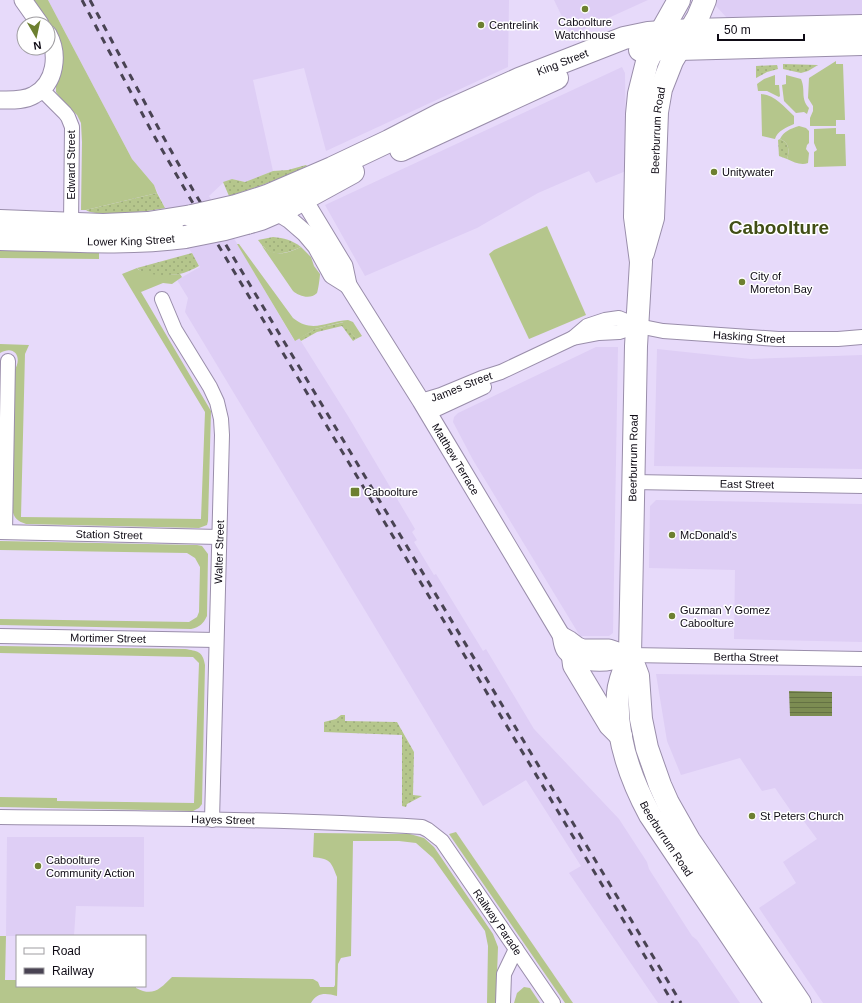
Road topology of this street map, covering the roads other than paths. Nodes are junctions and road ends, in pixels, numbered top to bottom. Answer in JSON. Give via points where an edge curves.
{"nodes":[{"id":1,"x":22,"y":0,"type":"edge"},
{"id":2,"x":679,"y":0,"type":"edge"},
{"id":3,"x":705,"y":0,"type":"edge"},
{"id":4,"x":34,"y":16,"type":"edge"},
{"id":5,"x":862,"y":26,"type":"edge"},
{"id":6,"x":691,"y":30,"type":"junction"},
{"id":7,"x":656,"y":41,"type":"junction"},
{"id":8,"x":862,"y":44,"type":"edge"},
{"id":9,"x":679,"y":49,"type":"junction"},
{"id":10,"x":54,"y":56,"type":"edge"},
{"id":11,"x":42,"y":90,"type":"junction"},
{"id":12,"x":0,"y":100,"type":"edge"},
{"id":13,"x":285,"y":189,"type":"junction"},
{"id":14,"x":304,"y":200,"type":"junction"},
{"id":15,"x":277,"y":212,"type":"junction"},
{"id":16,"x":241,"y":214,"type":"junction"},
{"id":17,"x":0,"y":221,"type":"edge"},
{"id":18,"x":71,"y":224,"type":"junction"},
{"id":19,"x":179,"y":228,"type":"junction"},
{"id":20,"x":0,"y":240,"type":"edge"},
{"id":21,"x":641,"y":262,"type":"junction"},
{"id":22,"x":348,"y":285,"type":"junction"},
{"id":23,"x":162,"y":299,"type":"dead end"},
{"id":24,"x":638,"y":326,"type":"junction"},
{"id":25,"x":862,"y":337,"type":"edge"},
{"id":26,"x":8,"y":361,"type":"dead end"},
{"id":27,"x":424,"y":407,"type":"junction"},
{"id":28,"x":633,"y":482,"type":"junction"},
{"id":29,"x":862,"y":486,"type":"edge"},
{"id":30,"x":2,"y":532,"type":"edge"},
{"id":31,"x":219,"y":537,"type":"junction"},
{"id":32,"x":561,"y":634,"type":"junction"},
{"id":33,"x":0,"y":636,"type":"edge"},
{"id":34,"x":216,"y":640,"type":"junction"},
{"id":35,"x":630,"y":654,"type":"junction"},
{"id":36,"x":573,"y":657,"type":"junction"},
{"id":37,"x":862,"y":659,"type":"edge"},
{"id":38,"x":621,"y":736,"type":"junction"},
{"id":39,"x":0,"y":817,"type":"edge"},
{"id":40,"x":212,"y":820,"type":"junction"},
{"id":41,"x":442,"y":841,"type":"joint"},
{"id":42,"x":516,"y":949,"type":"junction"},
{"id":43,"x":503,"y":1003,"type":"edge"},
{"id":44,"x":553,"y":1003,"type":"edge"},
{"id":45,"x":776,"y":1003,"type":"edge"},
{"id":46,"x":800,"y":1003,"type":"edge"}],
"edges":[{"from":1,"to":4,"type":"street"},
{"from":2,"to":7,"type":"main road","name":"Beerburrum Road"},
{"from":3,"to":6,"type":"main road","name":"Beerburrum Road"},
{"from":5,"to":6,"type":"main road","name":"King Street"},
{"from":6,"to":7,"type":"main road","name":"King Street"},
{"from":6,"to":9,"type":"main road","name":"Beerburrum Road"},
{"from":7,"to":9,"type":"main road","name":"King Street"},
{"from":7,"to":13,"type":"main road","name":"King Street","via":[[636,35],[610,42],[518,78]]},
{"from":7,"to":14,"type":"main road","name":"King Street","via":[[588,64],[362,168]]},
{"from":7,"to":21,"type":"main road","name":"Beerburrum Road","via":[[642,82],[638,114],[635,217]]},
{"from":8,"to":9,"type":"main road","name":"King Street"},
{"from":9,"to":21,"type":"main road","name":"Beerburrum Road","via":[[662,88],[657,112],[653,218]]},
{"from":10,"to":11,"type":"street","via":[[50,78]]},
{"from":11,"to":12,"type":"street","via":[[23,99]]},
{"from":11,"to":18,"type":"street","name":"Edward Street","via":[[65,113],[72,127]]},
{"from":13,"to":14,"type":"street","name":"Matthew Terrace"},
{"from":13,"to":16,"type":"main road","name":"Lower King Street","via":[[267,196]]},
{"from":14,"to":15,"type":"main road","name":"Lower King Street"},
{"from":14,"to":22,"type":"street","name":"Matthew Terrace","via":[[344,266]]},
{"from":15,"to":16,"type":"main road","name":"Lower King Street"},
{"from":15,"to":22,"type":"street","name":"Matthew Terrace","via":[[305,233],[316,246],[332,275]]},
{"from":16,"to":19,"type":"main road","name":"Lower King Street","bridge":true},
{"from":17,"to":18,"type":"main road","name":"Lower King Street"},
{"from":18,"to":19,"type":"main road","name":"Lower King Street","via":[[134,224]]},
{"from":19,"to":20,"type":"main road","name":"Lower King Street","via":[[149,241]]},
{"from":21,"to":24,"type":"main road","name":"Beerburrum Road"},
{"from":22,"to":27,"type":"street","name":"Matthew Terrace"},
{"from":23,"to":31,"type":"street","name":"Walter Street","via":[[176,330],[217,402],[222,435]]},
{"from":24,"to":25,"type":"street","name":"Hasking Street","via":[[663,331],[778,339]]},
{"from":24,"to":27,"type":"street","name":"James Street","via":[[620,332],[573,338],[501,372],[441,395]]},
{"from":24,"to":28,"type":"main road","name":"Beerburrum Road"},
{"from":26,"to":30,"type":"street"},
{"from":27,"to":32,"type":"street","name":"Matthew Terrace"},
{"from":28,"to":29,"type":"street","name":"East Street"},
{"from":28,"to":35,"type":"main road","name":"Beerburrum Road"},
{"from":30,"to":31,"type":"street","name":"Station Street"},
{"from":31,"to":34,"type":"street","name":"Walter Street"},
{"from":32,"to":35,"type":"street","name":"Matthew Terrace","via":[[583,648],[608,648]]},
{"from":32,"to":36,"type":"street","name":"Matthew Terrace","via":[[564,648]]},
{"from":33,"to":34,"type":"street","name":"Mortimer Street"},
{"from":34,"to":40,"type":"street","name":"Walter Street"},
{"from":35,"to":36,"type":"street","via":[[608,662],[590,662]]},
{"from":35,"to":37,"type":"street","name":"Bertha Street"},
{"from":35,"to":38,"type":"main road","name":"Beerburrum Road","via":[[618,692]]},
{"from":35,"to":46,"type":"main road","name":"Beerburrum Road","via":[[638,676],[647,748],[668,803],[693,846]]},
{"from":36,"to":38,"type":"main road","via":[[574,665],[610,724]]},
{"from":38,"to":45,"type":"main road","name":"Beerburrum Road","via":[[629,770],[650,815]]},
{"from":39,"to":40,"type":"street","name":"Hayes Street"},
{"from":40,"to":41,"type":"street","name":"Hayes Street","via":[[422,827]]},
{"from":41,"to":42,"type":"street","name":"Railway Parade"},
{"from":42,"to":43,"type":"street","via":[[504,974]]},
{"from":42,"to":44,"type":"street","name":"Railway Parade"}]}
